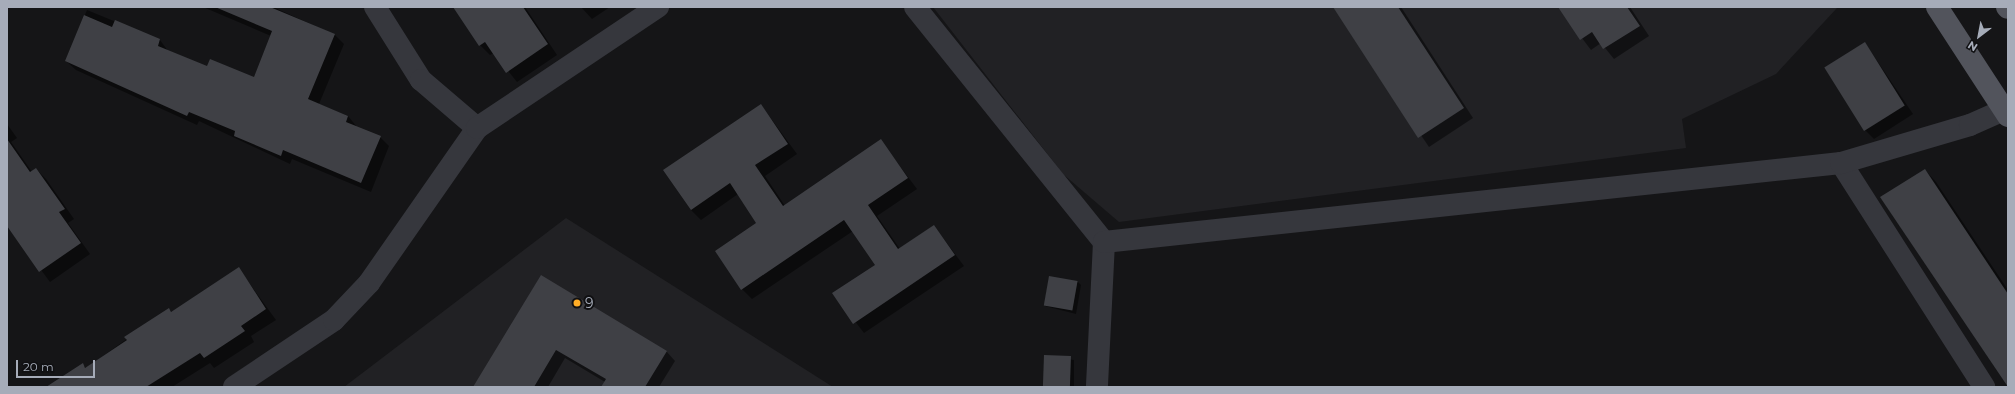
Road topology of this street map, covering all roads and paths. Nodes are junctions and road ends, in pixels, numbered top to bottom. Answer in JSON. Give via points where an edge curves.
{"nodes":[{"id":1,"x":375,"y":7,"type":"edge"},
{"id":2,"x":658,"y":7,"type":"edge"},
{"id":3,"x":915,"y":7,"type":"edge"},
{"id":4,"x":1937,"y":7,"type":"edge"},
{"id":5,"x":2006,"y":113,"type":"edge"},
{"id":6,"x":477,"y":128,"type":"junction"},
{"id":7,"x":1841,"y":163,"type":"junction"},
{"id":8,"x":1104,"y":242,"type":"junction"},
{"id":9,"x":234,"y":387,"type":"edge"},
{"id":10,"x":1096,"y":387,"type":"edge"},
{"id":11,"x":1984,"y":387,"type":"edge"}],
"edges":[{"from":1,"to":6,"type":"street","via":[[421,80]]},
{"from":2,"to":6,"type":"street"},
{"from":3,"to":8,"type":"street"},
{"from":4,"to":5,"type":"main road"},
{"from":5,"to":7,"type":"street"},
{"from":6,"to":9,"type":"street","via":[[369,283],[334,320]]},
{"from":7,"to":8,"type":"street"},
{"from":7,"to":11,"type":"street"},
{"from":8,"to":10,"type":"street"}]}
